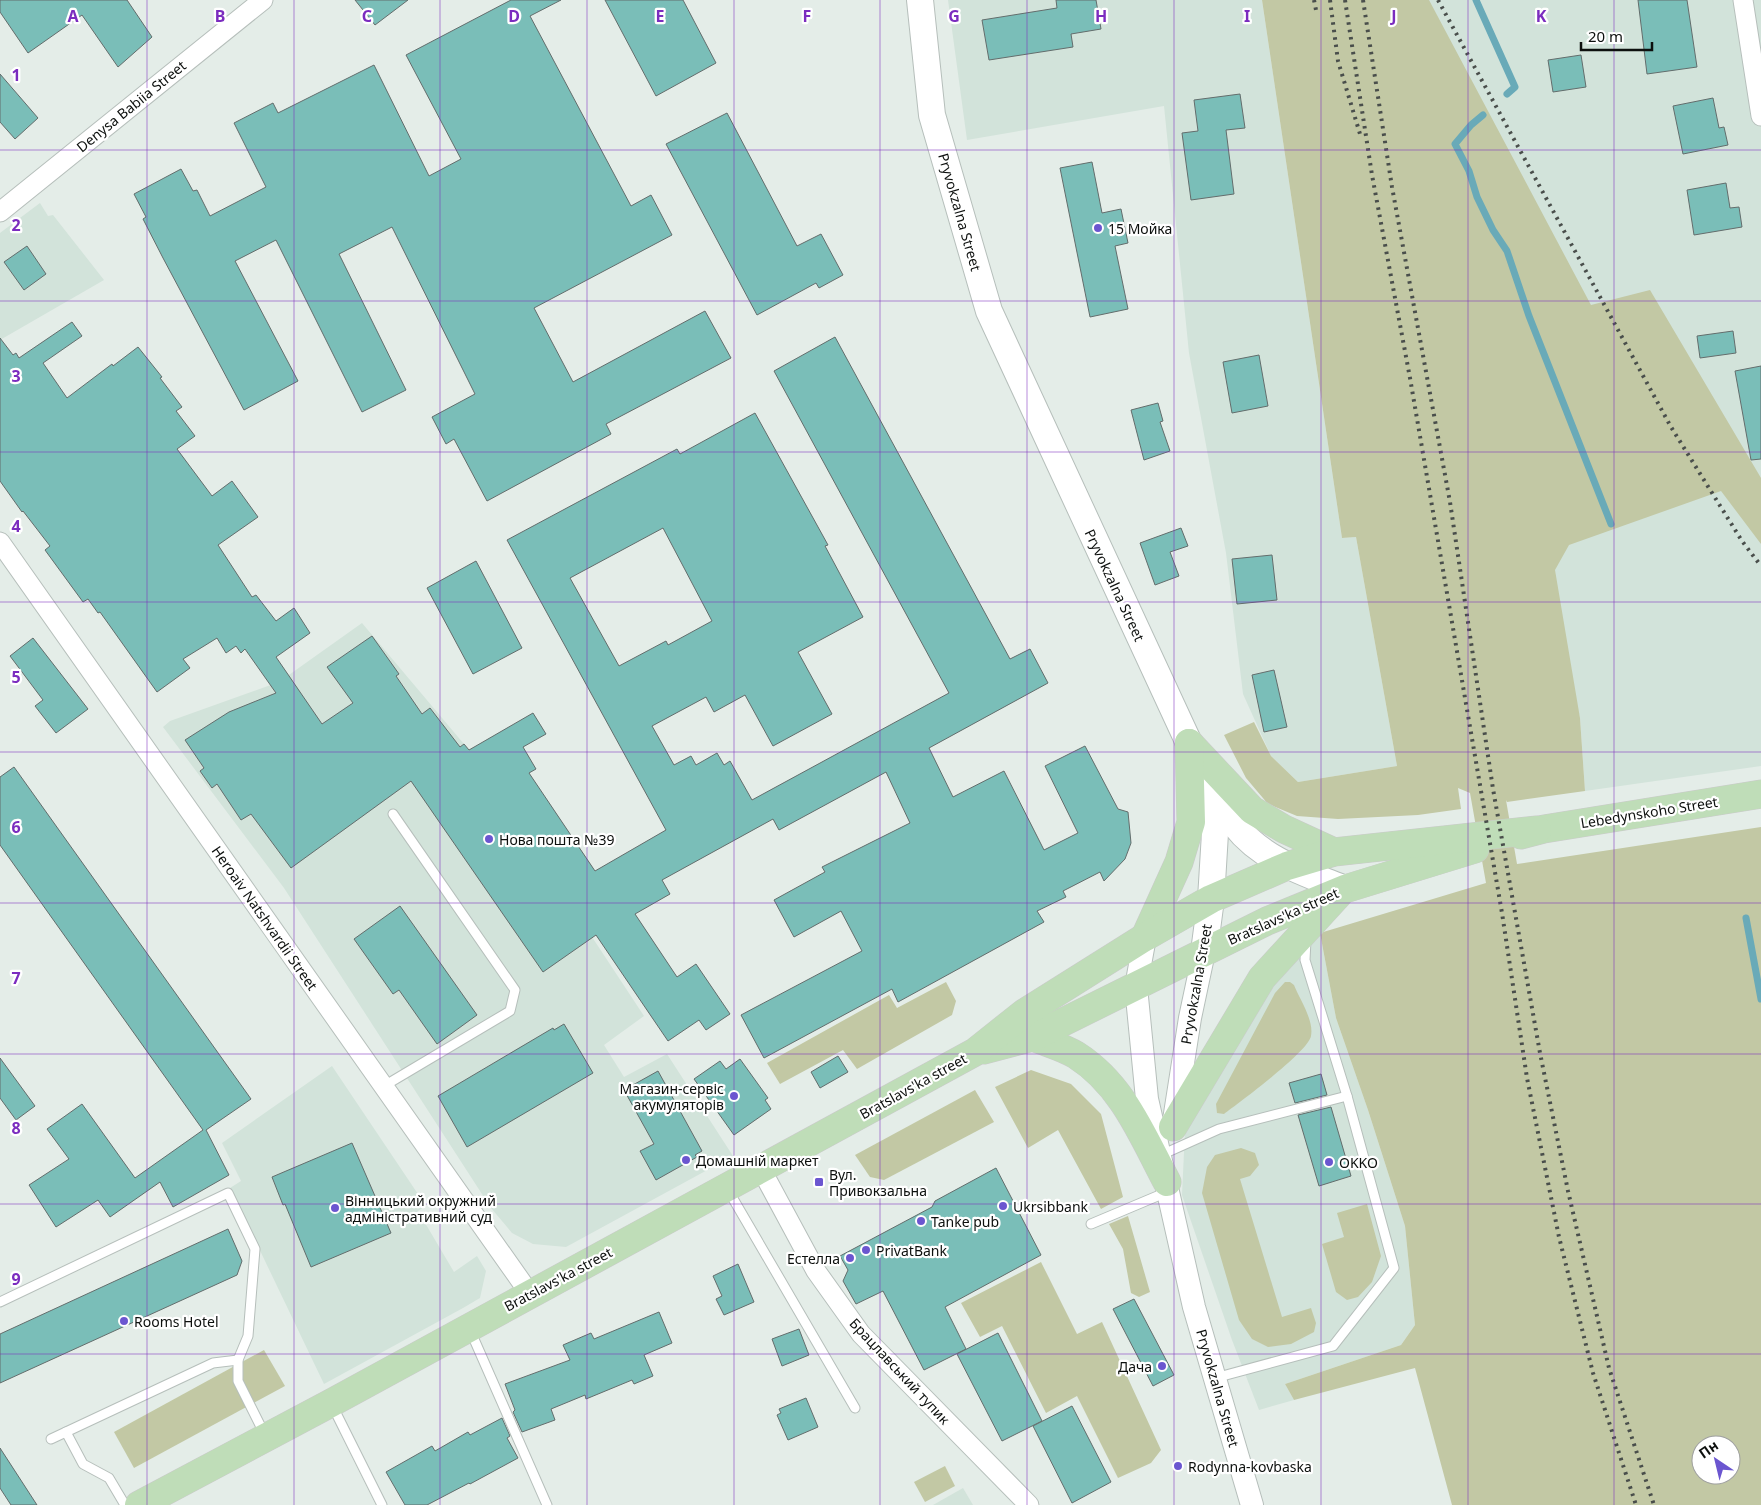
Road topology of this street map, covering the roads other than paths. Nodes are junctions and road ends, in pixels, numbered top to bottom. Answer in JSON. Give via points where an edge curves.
{"nodes":[{"id":1,"x":263,"y":0,"type":"edge"},
{"id":2,"x":920,"y":0,"type":"edge"},
{"id":3,"x":1743,"y":0,"type":"edge"},
{"id":4,"x":1761,"y":116,"type":"edge"},
{"id":5,"x":0,"y":212,"type":"edge"},
{"id":6,"x":0,"y":542,"type":"edge"},
{"id":7,"x":1189,"y":743,"type":"junction"},
{"id":8,"x":1761,"y":794,"type":"edge"},
{"id":9,"x":393,"y":814,"type":"dead end"},
{"id":10,"x":1537,"y":830,"type":"junction"},
{"id":11,"x":1334,"y":852,"type":"junction"},
{"id":12,"x":1287,"y":866,"type":"junction"},
{"id":13,"x":1345,"y":888,"type":"junction"},
{"id":14,"x":1211,"y":899,"type":"junction"},
{"id":15,"x":1307,"y":930,"type":"junction"},
{"id":16,"x":1145,"y":937,"type":"junction"},
{"id":17,"x":1204,"y":952,"type":"junction"},
{"id":18,"x":1136,"y":987,"type":"junction"},
{"id":19,"x":1033,"y":1037,"type":"junction"},
{"id":20,"x":976,"y":1052,"type":"junction"},
{"id":21,"x":384,"y":1086,"type":"junction"},
{"id":22,"x":1347,"y":1096,"type":"junction"},
{"id":23,"x":1172,"y":1139,"type":"junction"},
{"id":24,"x":761,"y":1169,"type":"junction"},
{"id":25,"x":1168,"y":1187,"type":"junction"},
{"id":26,"x":727,"y":1188,"type":"junction"},
{"id":27,"x":1091,"y":1224,"type":"dead end"},
{"id":28,"x":530,"y":1294,"type":"junction"},
{"id":29,"x":0,"y":1302,"type":"edge"},
{"id":30,"x":469,"y":1328,"type":"junction"},
{"id":31,"x":238,"y":1360,"type":"junction"},
{"id":32,"x":1215,"y":1378,"type":"junction"},
{"id":33,"x":331,"y":1402,"type":"junction"},
{"id":34,"x":855,"y":1408,"type":"dead end"},
{"id":35,"x":66,"y":1432,"type":"junction"},
{"id":36,"x":266,"y":1437,"type":"junction"},
{"id":37,"x":51,"y":1439,"type":"dead end"},
{"id":38,"x":125,"y":1505,"type":"edge"},
{"id":39,"x":139,"y":1505,"type":"edge"},
{"id":40,"x":382,"y":1505,"type":"edge"},
{"id":41,"x":547,"y":1505,"type":"edge"},
{"id":42,"x":1030,"y":1505,"type":"edge"},
{"id":43,"x":1252,"y":1505,"type":"edge"}],
"edges":[{"from":1,"to":5,"type":"street","name":"Denysa Babiia Street"},
{"from":2,"to":7,"type":"main road","name":"Pryvokzalna Street","via":[[932,116],[989,311]]},
{"from":3,"to":4,"type":"street"},
{"from":6,"to":21,"type":"street","name":"Heroaiv Natshvardii Street"},
{"from":7,"to":11,"type":"main road","via":[[1252,810]]},
{"from":7,"to":12,"type":"main road","via":[[1234,824],[1256,846]]},
{"from":7,"to":14,"type":"main road","name":"Pryvokzalna Street","via":[[1215,833]]},
{"from":7,"to":16,"type":"main road","via":[[1191,822],[1179,862]]},
{"from":8,"to":10,"type":"main road","name":"Lebedynskoho Street"},
{"from":9,"to":21,"type":"lane","via":[[515,990],[510,1010]]},
{"from":10,"to":11,"type":"main road","name":"Lebedynskoho Street"},
{"from":10,"to":13,"type":"main road","name":"Lebedynskoho Street"},
{"from":11,"to":12,"type":"main road","name":"Bratslavs'ka street"},
{"from":12,"to":13,"type":"main road"},
{"from":12,"to":14,"type":"main road","name":"Bratslavs'ka street"},
{"from":13,"to":15,"type":"main road"},
{"from":13,"to":17,"type":"main road","name":"Bratslavs'ka street"},
{"from":14,"to":16,"type":"main road","name":"Bratslavs'ka street"},
{"from":14,"to":17,"type":"main road","name":"Pryvokzalna Street"},
{"from":15,"to":22,"type":"lane","via":[[1305,960]]},
{"from":15,"to":23,"type":"main road","via":[[1262,978]]},
{"from":16,"to":18,"type":"street","name":"Pryvokzalna Street"},
{"from":16,"to":20,"type":"main road","name":"Bratslavs'ka street","via":[[1024,1013]]},
{"from":17,"to":18,"type":"main road","name":"Bratslavs'ka street"},
{"from":17,"to":23,"type":"street","name":"Pryvokzalna Street","via":[[1190,1018]]},
{"from":18,"to":19,"type":"main road","name":"Bratslavs'ka street"},
{"from":18,"to":25,"type":"street","name":"Pryvokzalna Street","via":[[1148,1098]]},
{"from":19,"to":20,"type":"main road","name":"Bratslavs'ka street"},
{"from":19,"to":25,"type":"main road","via":[[1075,1054],[1103,1076],[1124,1101]]},
{"from":20,"to":24,"type":"main road","name":"Bratslavs'ka street"},
{"from":21,"to":28,"type":"street","name":"Heroaiv Natshvardii Street"},
{"from":22,"to":23,"type":"lane"},
{"from":22,"to":32,"type":"lane","via":[[1394,1268],[1333,1346]]},
{"from":23,"to":25,"type":"street","name":"Pryvokzalna Street"},
{"from":24,"to":26,"type":"main road","name":"Bratslavs'ka street"},
{"from":24,"to":42,"type":"street","name":"Брацлавський тупик","via":[[816,1271],[861,1334]]},
{"from":25,"to":27,"type":"lane"},
{"from":25,"to":32,"type":"street","name":"Pryvokzalna Street","via":[[1194,1307]]},
{"from":26,"to":28,"type":"main road","name":"Bratslavs'ka street"},
{"from":26,"to":34,"type":"lane"},
{"from":28,"to":30,"type":"main road","name":"Bratslavs'ka street"},
{"from":29,"to":31,"type":"lane","via":[[228,1193],[255,1249],[248,1336]]},
{"from":30,"to":33,"type":"main road","name":"Bratslavs'ka street"},
{"from":30,"to":41,"type":"lane"},
{"from":31,"to":35,"type":"lane","via":[[213,1363]]},
{"from":31,"to":36,"type":"lane","via":[[238,1381]]},
{"from":32,"to":43,"type":"street","name":"Pryvokzalna Street"},
{"from":33,"to":36,"type":"main road","name":"Bratslavs'ka street"},
{"from":33,"to":40,"type":"lane"},
{"from":35,"to":37,"type":"lane"},
{"from":35,"to":38,"type":"lane","via":[[83,1464],[109,1478]]},
{"from":36,"to":39,"type":"main road","name":"Bratslavs'ka street"}]}
